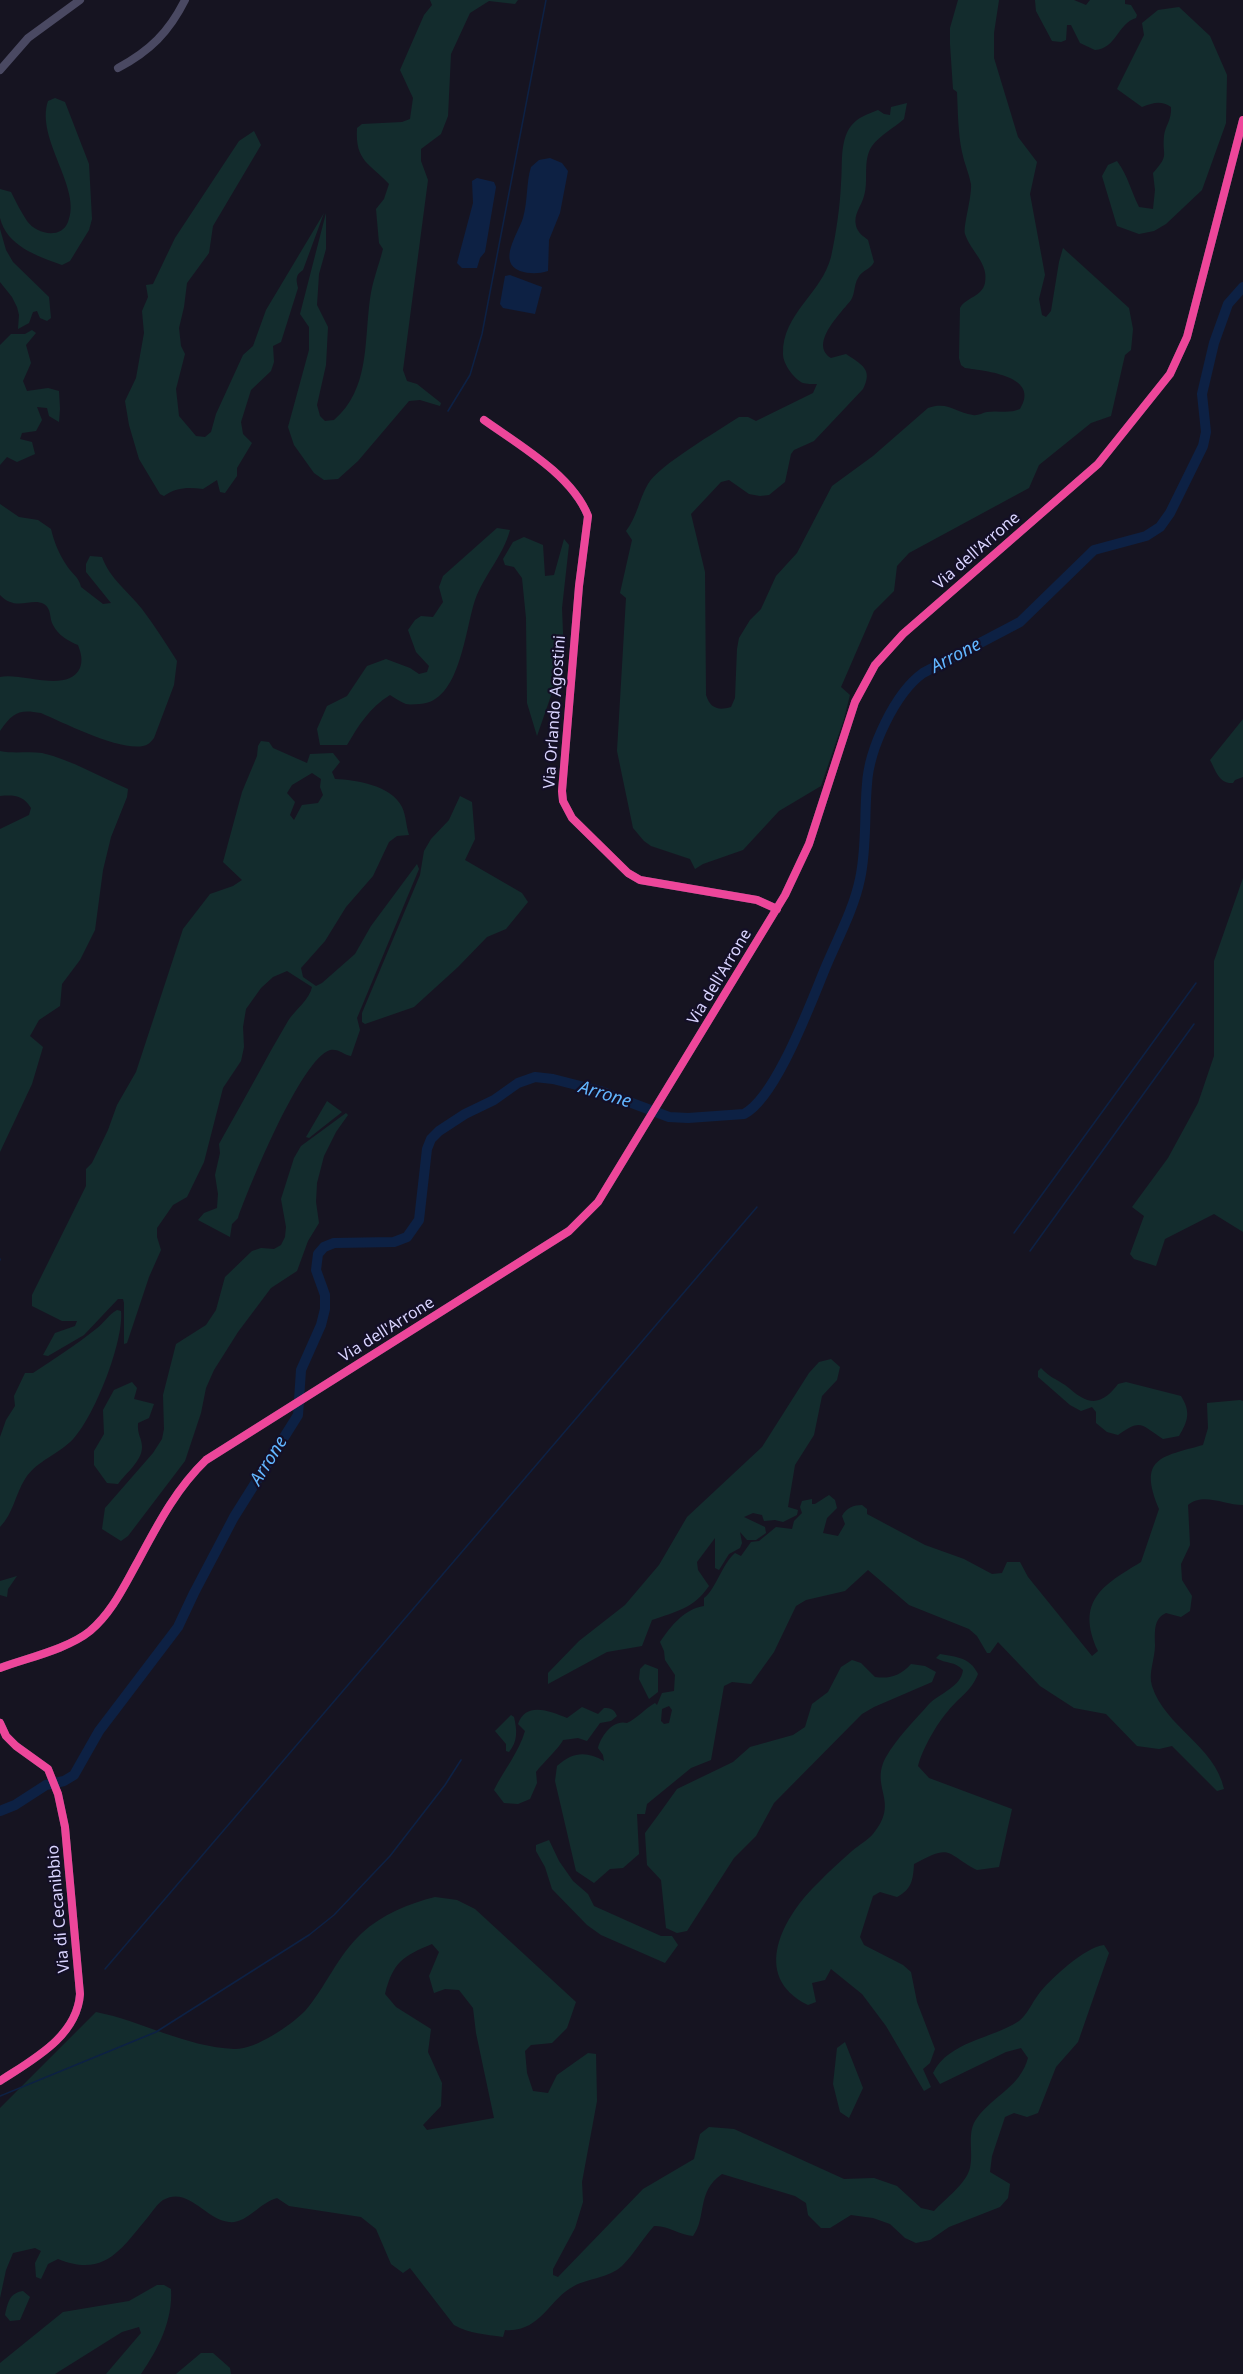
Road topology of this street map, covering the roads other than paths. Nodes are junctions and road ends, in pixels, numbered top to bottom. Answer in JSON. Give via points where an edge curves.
{"nodes":[{"id":1,"x":80,"y":0,"type":"edge"},
{"id":2,"x":184,"y":0,"type":"edge"},
{"id":3,"x":118,"y":68,"type":"dead end"},
{"id":4,"x":0,"y":70,"type":"edge"},
{"id":5,"x":1243,"y":120,"type":"edge"},
{"id":6,"x":484,"y":420,"type":"dead end"},
{"id":7,"x":777,"y":909,"type":"junction"},
{"id":8,"x":0,"y":1668,"type":"edge"},
{"id":9,"x":0,"y":1723,"type":"edge"},
{"id":10,"x":0,"y":2081,"type":"edge"}],
"edges":[{"from":1,"to":4,"type":"street","via":[[28,38]]},
{"from":2,"to":3,"type":"street","via":[[163,35]]},
{"from":5,"to":7,"type":"street","name":"Via dell'Arrone","via":[[1188,333],[1170,374],[1098,464],[903,633],[874,665],[852,709],[808,844]]},
{"from":6,"to":7,"type":"street","name":"Via Orlando Agostini","via":[[566,482],[588,516],[562,791],[567,810],[628,873],[640,880],[758,900]]},
{"from":7,"to":8,"type":"street","name":"Via dell'Arrone","via":[[598,1202],[569,1231],[206,1460],[171,1501],[111,1608],[89,1631],[66,1644]]},
{"from":9,"to":10,"type":"street","name":"Via di Cecanibbio","via":[[12,1743],[46,1767],[58,1794],[65,1827],[80,1994],[69,2025],[53,2043]]}]}
